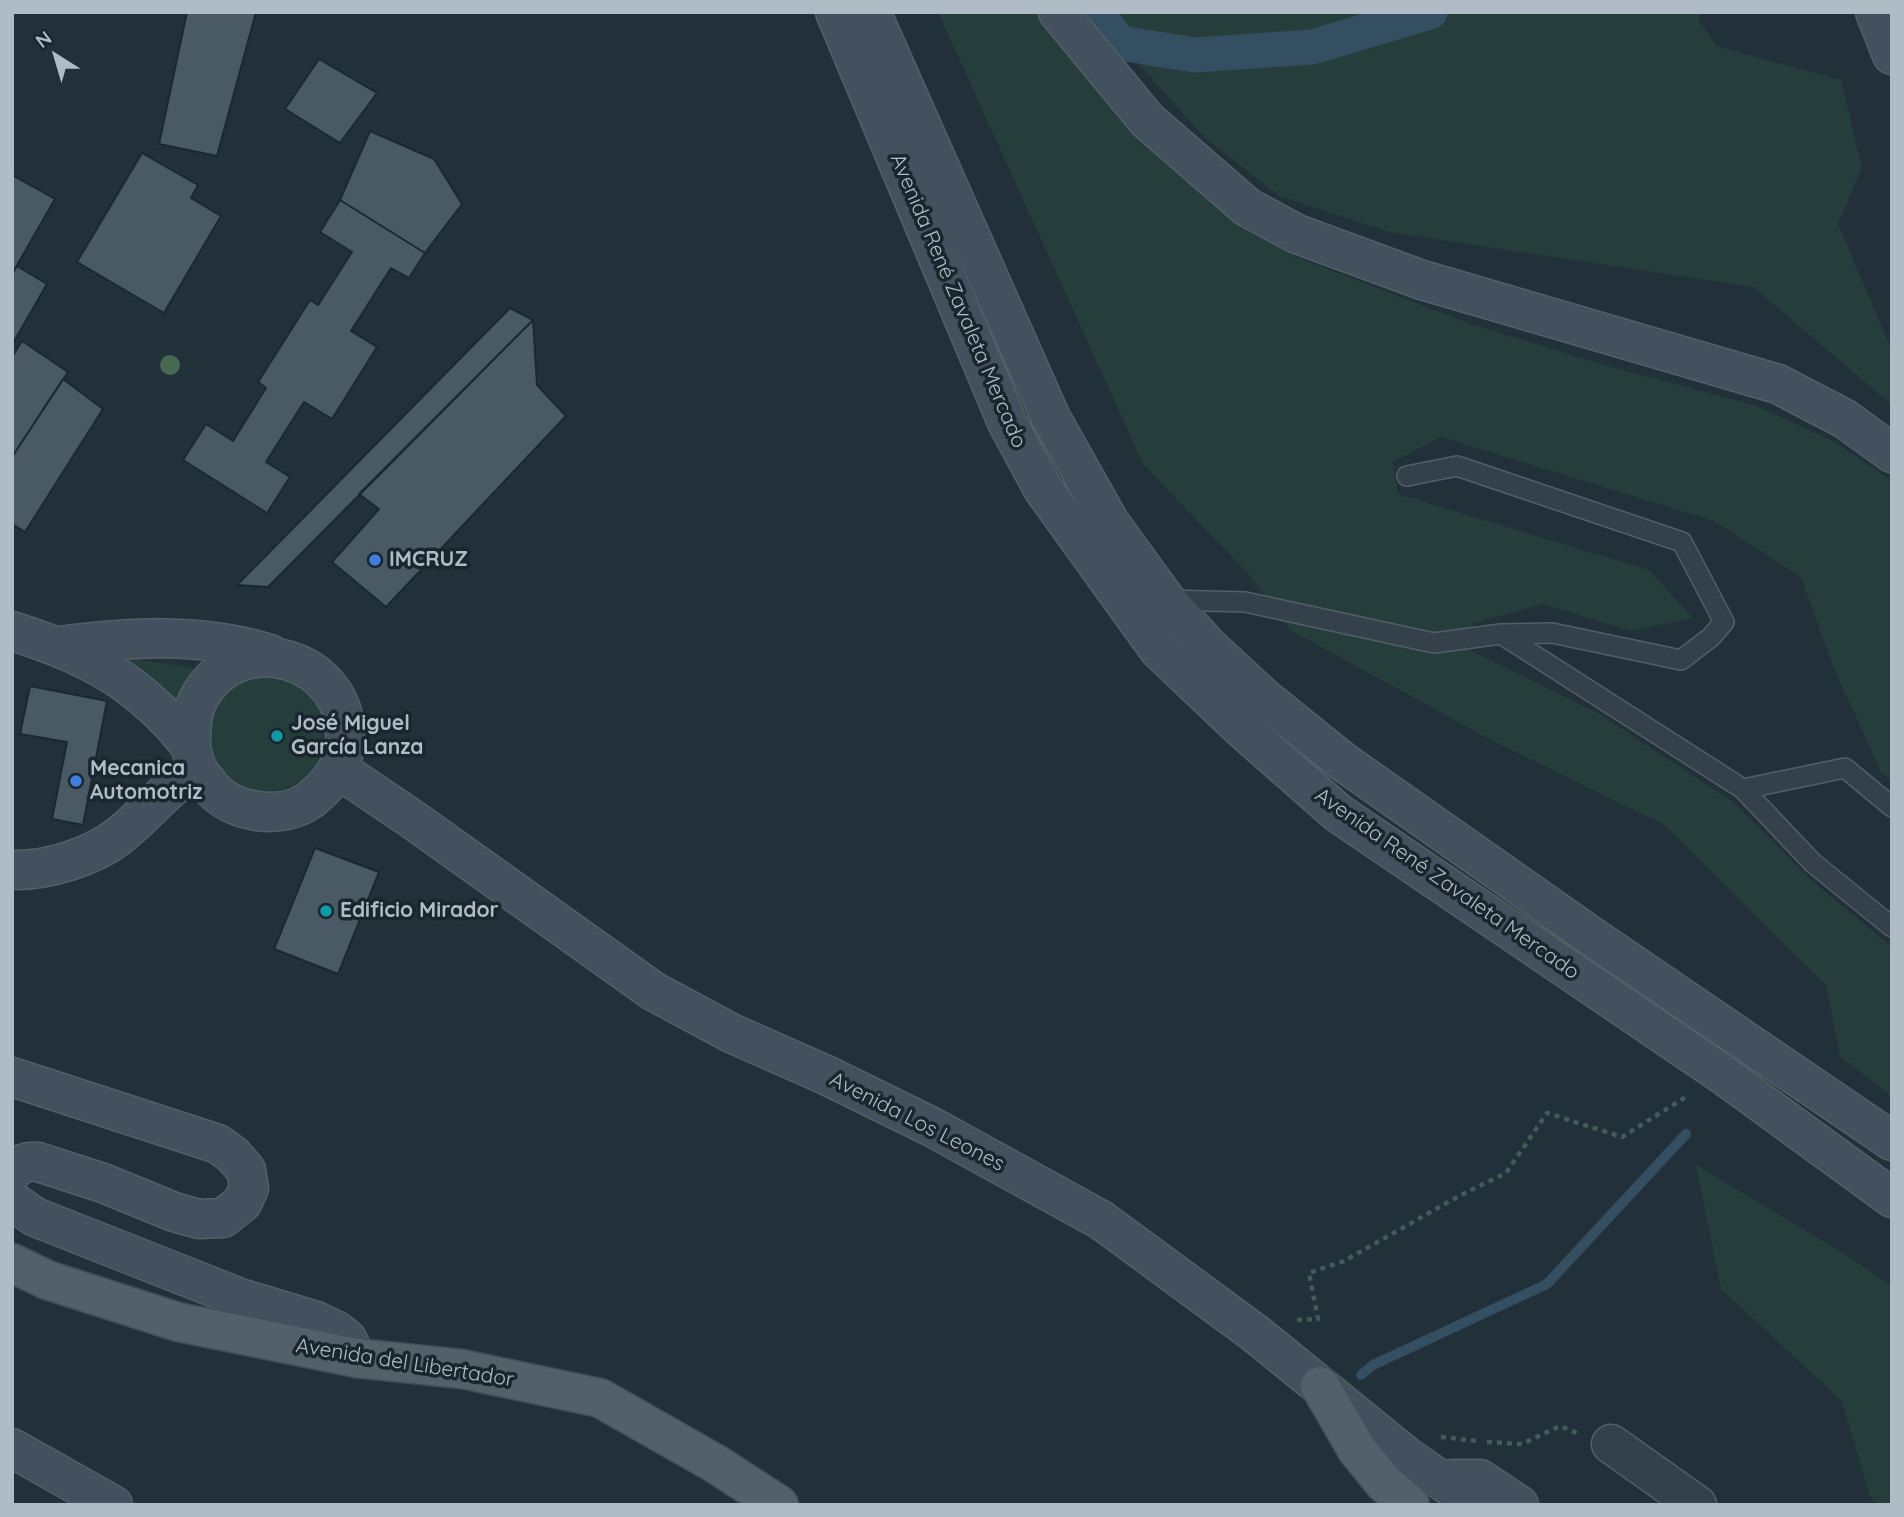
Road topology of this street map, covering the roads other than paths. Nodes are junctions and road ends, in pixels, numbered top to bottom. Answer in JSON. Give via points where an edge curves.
{"nodes":[{"id":1,"x":835,"y":12,"type":"edge"},
{"id":2,"x":871,"y":12,"type":"edge"},
{"id":3,"x":1058,"y":12,"type":"edge"},
{"id":4,"x":1875,"y":12,"type":"edge"},
{"id":5,"x":1892,"y":55,"type":"edge"},
{"id":6,"x":1892,"y":453,"type":"edge"},
{"id":7,"x":1407,"y":476,"type":"dead end"},
{"id":8,"x":1167,"y":600,"type":"junction"},
{"id":9,"x":12,"y":631,"type":"edge"},
{"id":10,"x":1501,"y":634,"type":"junction"},
{"id":11,"x":59,"y":646,"type":"junction"},
{"id":12,"x":279,"y":657,"type":"junction"},
{"id":13,"x":194,"y":757,"type":"junction"},
{"id":14,"x":338,"y":769,"type":"junction"},
{"id":15,"x":1743,"y":789,"type":"junction"},
{"id":16,"x":1892,"y":807,"type":"edge"},
{"id":17,"x":12,"y":870,"type":"edge"},
{"id":18,"x":1892,"y":927,"type":"edge"},
{"id":19,"x":12,"y":1077,"type":"edge"},
{"id":20,"x":1892,"y":1141,"type":"edge"},
{"id":21,"x":12,"y":1172,"type":"edge"},
{"id":22,"x":1892,"y":1198,"type":"edge"},
{"id":23,"x":12,"y":1201,"type":"edge"},
{"id":24,"x":12,"y":1263,"type":"edge"},
{"id":25,"x":356,"y":1358,"type":"junction"},
{"id":26,"x":1320,"y":1387,"type":"junction"},
{"id":27,"x":1611,"y":1444,"type":"dead end"},
{"id":28,"x":12,"y":1448,"type":"edge"},
{"id":29,"x":1440,"y":1479,"type":"junction"},
{"id":30,"x":113,"y":1505,"type":"edge"},
{"id":31,"x":779,"y":1505,"type":"edge"},
{"id":32,"x":1410,"y":1505,"type":"edge"},
{"id":33,"x":1477,"y":1505,"type":"edge"},
{"id":34,"x":1519,"y":1505,"type":"edge"},
{"id":35,"x":1698,"y":1505,"type":"edge"}],
"edges":[{"from":1,"to":22,"type":"main road","name":"Avenida René Zavaleta Mercado","via":[[1007,422],[1044,489],[1159,650],[1338,813],[1722,1074]]},
{"from":2,"to":8,"type":"main road","name":"Avenida René Zavaleta Mercado","via":[[1051,418],[1110,523]]},
{"from":3,"to":6,"type":"main road","via":[[1147,120],[1248,207],[1297,234],[1422,280],[1778,384],[1845,419]]},
{"from":4,"to":5,"type":"main road"},
{"from":7,"to":10,"type":"lane","via":[[1457,466],[1682,542],[1724,622],[1681,660],[1552,633]]},
{"from":8,"to":10,"type":"lane","via":[[1245,602],[1434,643]]},
{"from":8,"to":20,"type":"main road","name":"Avenida René Zavaleta Mercado","via":[[1264,698],[1342,761]]},
{"from":9,"to":11,"type":"main road"},
{"from":10,"to":15,"type":"lane"},
{"from":11,"to":12,"type":"main road","via":[[113,639],[206,640]]},
{"from":11,"to":13,"type":"main road","via":[[127,684],[170,721]]},
{"from":12,"to":13,"type":"main road","via":[[255,658],[232,666],[213,680],[198,699],[191,722]]},
{"from":12,"to":14,"type":"main road","via":[[302,664],[323,678],[337,698],[345,722],[345,746]]},
{"from":13,"to":14,"type":"main road","via":[[211,788],[231,804],[256,811],[281,811],[304,804],[324,789]]},
{"from":13,"to":17,"type":"main road","via":[[172,787],[118,837],[67,860]]},
{"from":14,"to":26,"type":"main road","name":"Avenida Los Leones","via":[[653,991],[731,1033],[932,1127],[1101,1220]]},
{"from":15,"to":16,"type":"lane","via":[[1845,768]]},
{"from":15,"to":18,"type":"lane","via":[[1813,863]]},
{"from":19,"to":21,"type":"main road","via":[[218,1144],[246,1170],[249,1188],[242,1203],[223,1218],[199,1219],[38,1161],[27,1161]]},
{"from":23,"to":25,"type":"main road","via":[[48,1222],[243,1299],[316,1321],[347,1339]]},
{"from":24,"to":25,"type":"main road","name":"Avenida del Libertador","via":[[47,1280],[178,1322]]},
{"from":25,"to":31,"type":"main road","name":"Avenida del Libertador","via":[[463,1369],[600,1398]]},
{"from":26,"to":29,"type":"main road","name":"Avenida Los Leones"},
{"from":26,"to":32,"type":"main road","via":[[1357,1450]]},
{"from":27,"to":35,"type":"street"},
{"from":28,"to":30,"type":"main road"},
{"from":29,"to":33,"type":"main road","name":"Avenida Los Leones"},
{"from":29,"to":34,"type":"main road","via":[[1480,1479]]}]}
